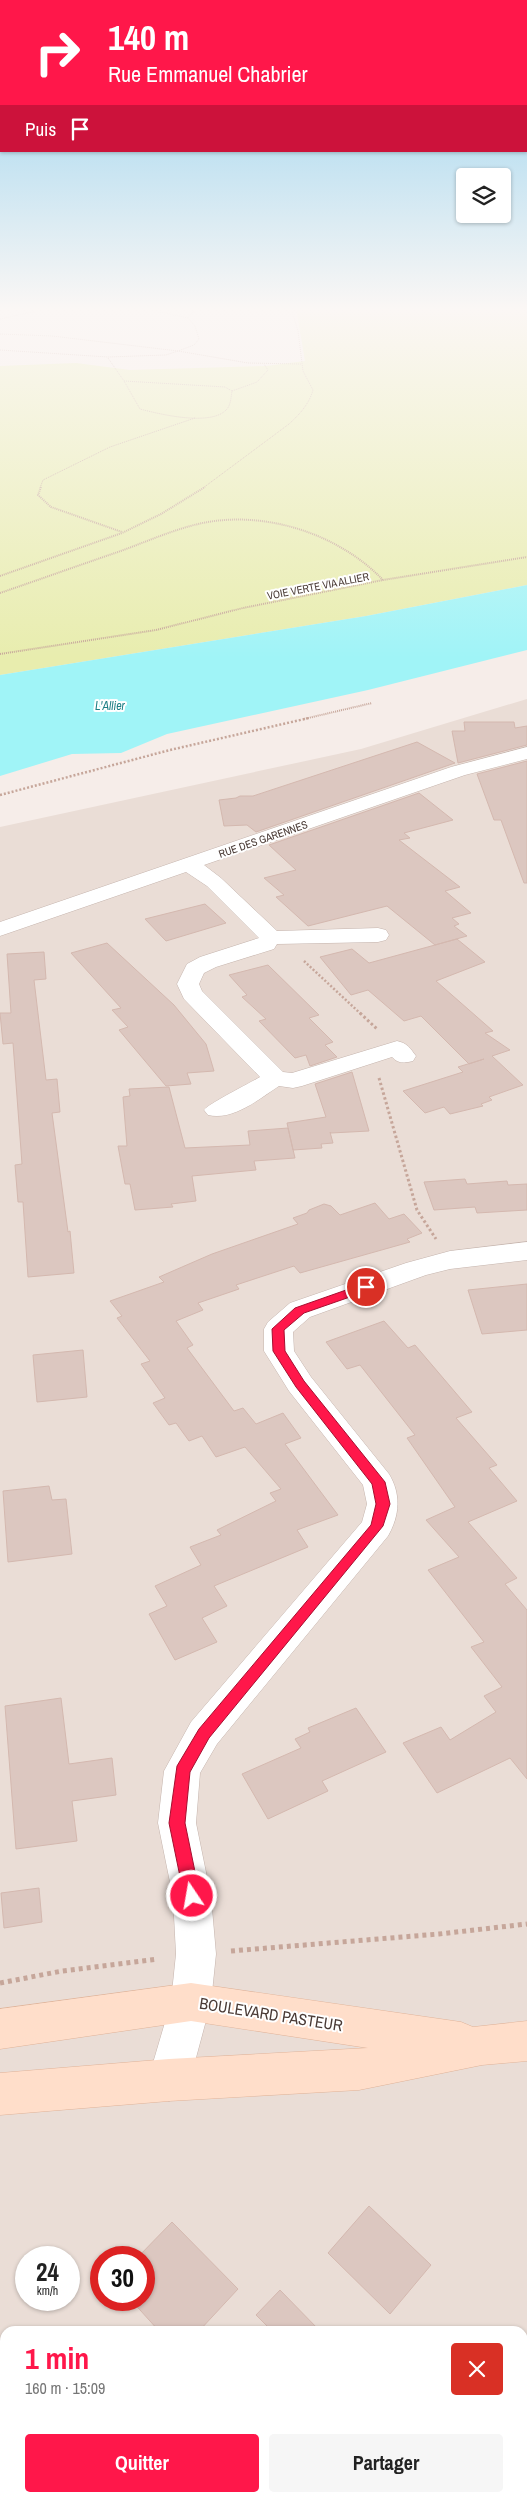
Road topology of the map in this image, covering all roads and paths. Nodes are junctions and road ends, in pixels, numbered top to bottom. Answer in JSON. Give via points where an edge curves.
{"nodes":[{"id":1,"x":175,"y":425,"type":"edge"},
{"id":2,"x":287,"y":425,"type":"edge"},
{"id":3,"x":124,"y":532,"type":"junction"},
{"id":4,"x":527,"y":557,"type":"edge"},
{"id":5,"x":0,"y":576,"type":"edge"},
{"id":6,"x":383,"y":580,"type":"junction"},
{"id":7,"x":0,"y":592,"type":"edge"},
{"id":8,"x":0,"y":654,"type":"edge"},
{"id":9,"x":372,"y":703,"type":"dead end"},
{"id":10,"x":527,"y":753,"type":"edge"},
{"id":11,"x":0,"y":794,"type":"edge"},
{"id":12,"x":189,"y":864,"type":"junction"},
{"id":13,"x":0,"y":930,"type":"edge"},
{"id":14,"x":378,"y":935,"type":"dead end"},
{"id":15,"x":275,"y":938,"type":"junction"},
{"id":16,"x":401,"y":1052,"type":"joint"},
{"id":17,"x":372,"y":1055,"type":"junction"},
{"id":18,"x":275,"y":1078,"type":"junction"},
{"id":19,"x":217,"y":1110,"type":"dead end"},
{"id":20,"x":527,"y":1251,"type":"edge"},
{"id":21,"x":450,"y":1260,"type":"junction"},
{"id":22,"x":527,"y":1924,"type":"edge"},
{"id":23,"x":196,"y":1954,"type":"junction"},
{"id":24,"x":0,"y":1983,"type":"edge"},
{"id":25,"x":191,"y":2002,"type":"junction"},
{"id":26,"x":0,"y":2028,"type":"edge"},
{"id":27,"x":527,"y":2040,"type":"edge"},
{"id":28,"x":482,"y":2046,"type":"junction"},
{"id":29,"x":169,"y":2080,"type":"junction"},
{"id":30,"x":0,"y":2094,"type":"edge"}],
"edges":[{"from":1,"to":3,"type":"path","via":[[110,447],[43,480],[38,495],[51,508]]},
{"from":2,"to":3,"type":"path","via":[[187,500]]},
{"from":3,"to":5,"type":"path"},
{"from":4,"to":6,"type":"path"},
{"from":6,"to":7,"type":"path","name":"VOIE VERTE VIA ALLIER","via":[[361,559],[306,534],[248,520],[223,520],[185,528]]},
{"from":6,"to":8,"type":"path","name":"VOIE VERTE VIA ALLIER","via":[[243,608],[156,630]]},
{"from":9,"to":11,"type":"path"},
{"from":10,"to":12,"type":"street","name":"RUE DES GARENNES","via":[[458,771]]},
{"from":12,"to":13,"type":"street","name":"RUE DES GARENNES"},
{"from":12,"to":15,"type":"street","via":[[214,882]]},
{"from":14,"to":15,"type":"street"},
{"from":15,"to":16,"type":"path"},
{"from":15,"to":18,"type":"street","via":[[266,944],[208,962],[195,969],[188,984],[192,994]]},
{"from":16,"to":17,"type":"street"},
{"from":17,"to":18,"type":"street","via":[[293,1080]]},
{"from":17,"to":21,"type":"path","via":[[417,1210]]},
{"from":18,"to":19,"type":"street","via":[[235,1103]]},
{"from":20,"to":21,"type":"street"},
{"from":21,"to":23,"type":"street","via":[[300,1310],[278,1329],[279,1351],[300,1384],[378,1482],[383,1504],[377,1526],[204,1733],[182,1771],[177,1823],[192,1896]]},
{"from":22,"to":23,"type":"path"},
{"from":23,"to":24,"type":"path","via":[[62,1970]]},
{"from":23,"to":25,"type":"street"},
{"from":25,"to":26,"type":"main road","name":"BOULEVARD PASTEUR"},
{"from":25,"to":28,"type":"main road","name":"BOULEVARD PASTEUR"},
{"from":25,"to":29,"type":"street"},
{"from":27,"to":28,"type":"main road","name":"BOULEVARD PASTEUR"},
{"from":28,"to":29,"type":"main road","name":"BOULEVARD PASTEUR","via":[[359,2070]]},
{"from":29,"to":30,"type":"main road","name":"BOULEVARD PASTEUR"}]}
